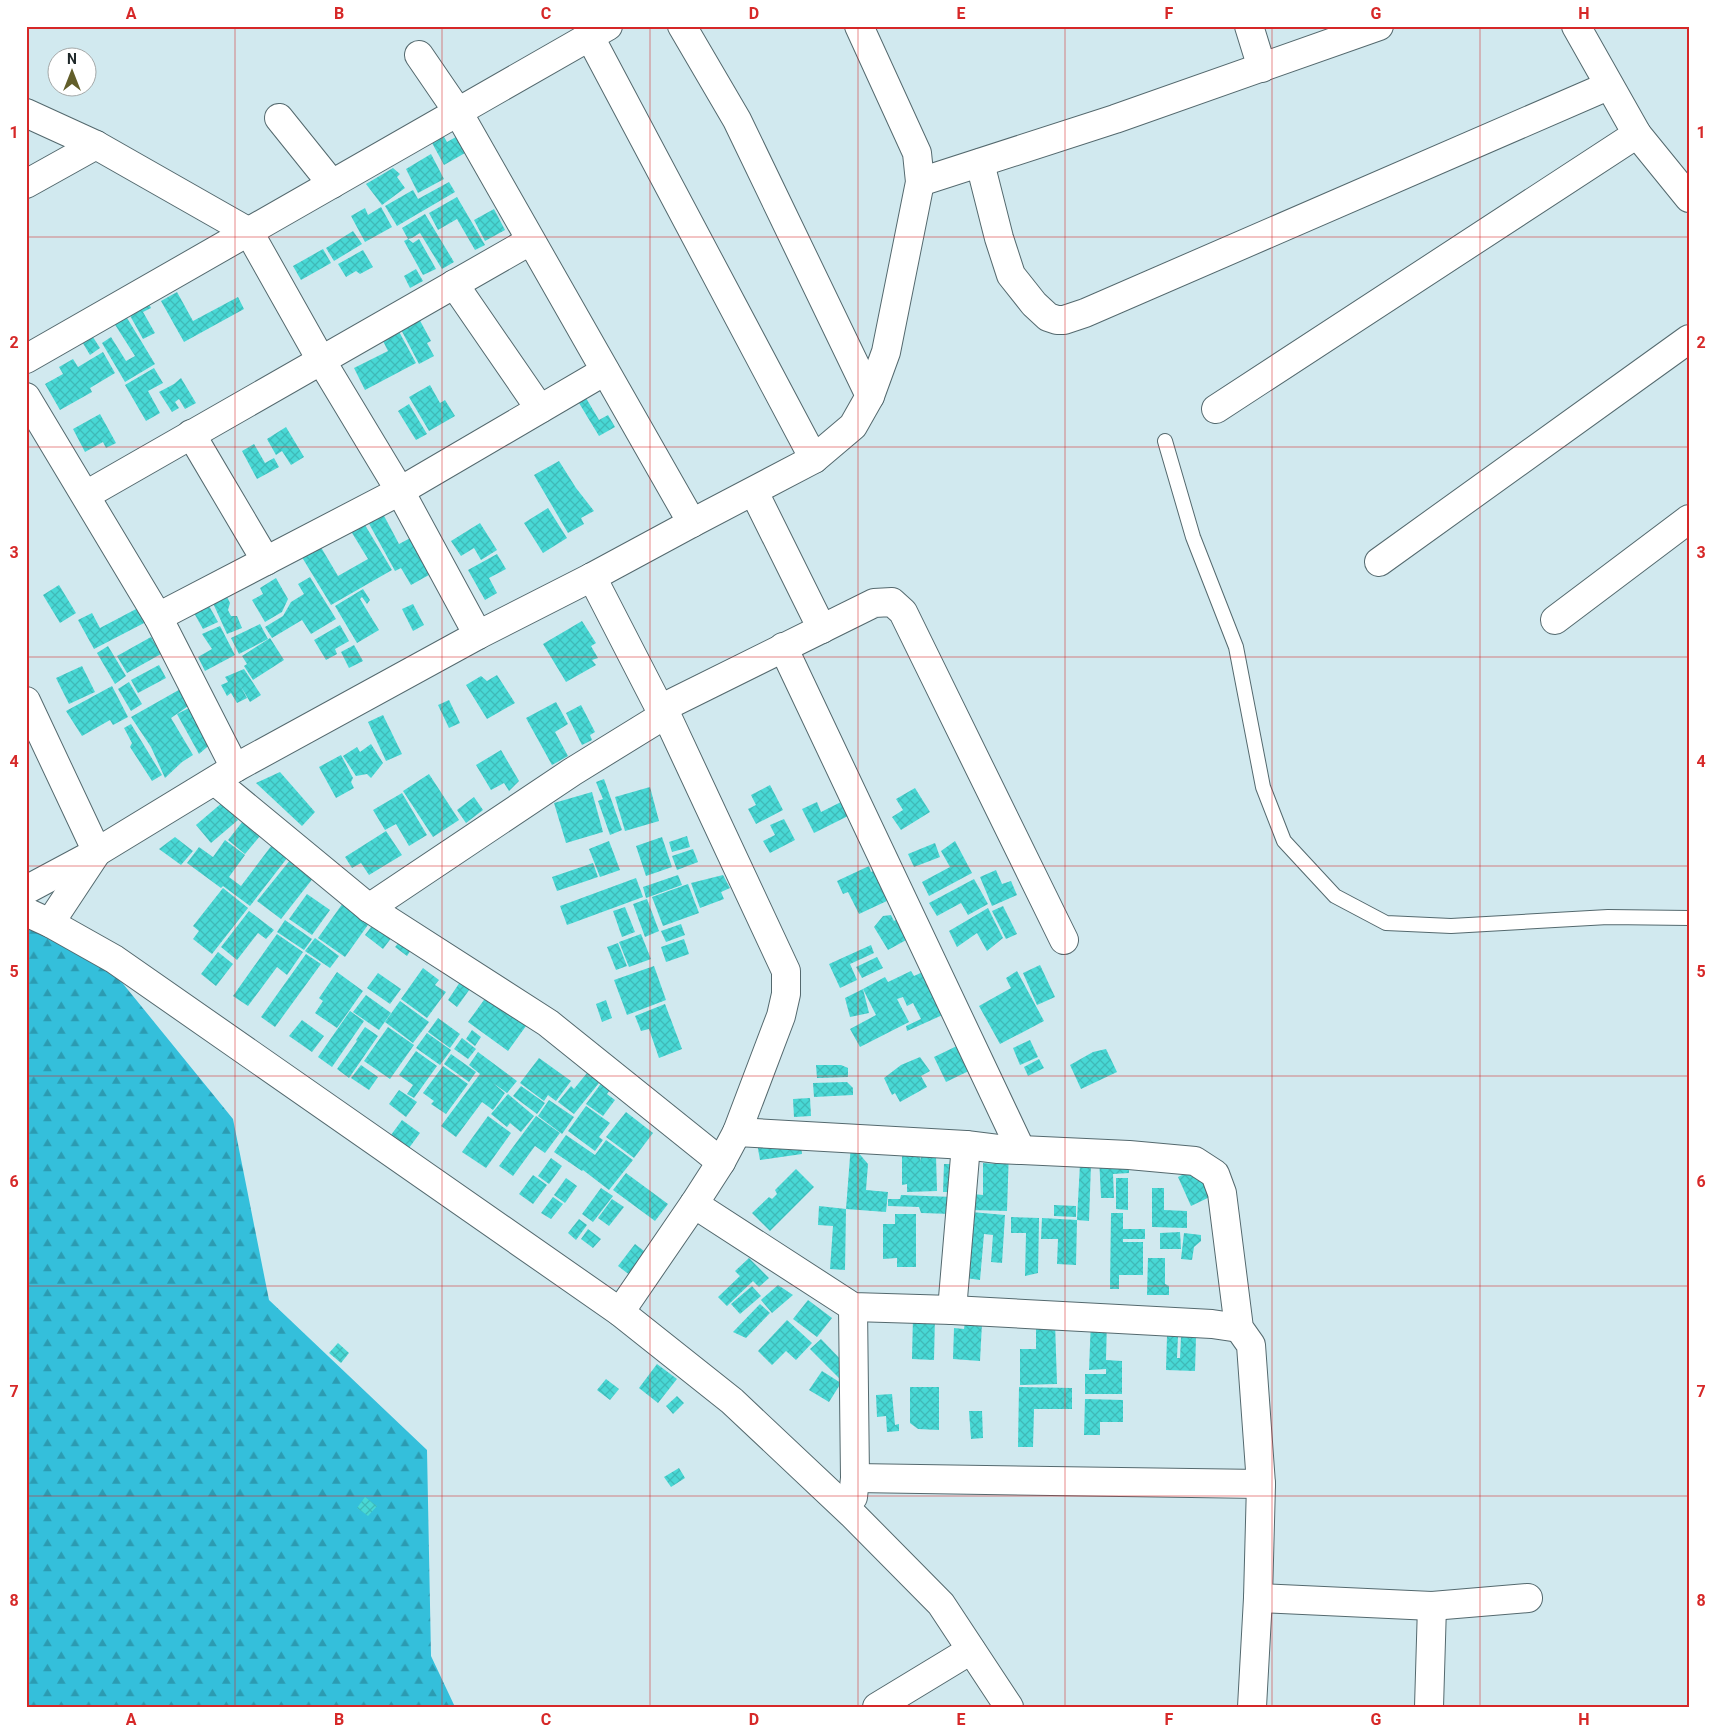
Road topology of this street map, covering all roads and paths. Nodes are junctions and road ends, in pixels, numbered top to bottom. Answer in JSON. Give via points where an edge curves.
{"nodes":[{"id":1,"x":682,"y":26,"type":"edge"},
{"id":2,"x":1249,"y":26,"type":"edge"},
{"id":3,"x":1379,"y":26,"type":"edge"},
{"id":4,"x":1576,"y":26,"type":"edge"},
{"id":5,"x":867,"y":28,"type":"edge"},
{"id":6,"x":599,"y":32,"type":"edge"},
{"id":7,"x":419,"y":55,"type":"dead end"},
{"id":8,"x":1262,"y":68,"type":"junction"},
{"id":9,"x":1608,"y":86,"type":"junction"},
{"id":10,"x":26,"y":112,"type":"edge"},
{"id":11,"x":458,"y":112,"type":"junction"},
{"id":12,"x":279,"y":118,"type":"dead end"},
{"id":13,"x":1637,"y":134,"type":"junction"},
{"id":14,"x":96,"y":145,"type":"junction"},
{"id":15,"x":980,"y":163,"type":"junction"},
{"id":16,"x":920,"y":182,"type":"junction"},
{"id":17,"x":26,"y":184,"type":"edge"},
{"id":18,"x":332,"y":184,"type":"junction"},
{"id":19,"x":1689,"y":198,"type":"edge"},
{"id":20,"x":249,"y":232,"type":"junction"},
{"id":21,"x":530,"y":240,"type":"junction"},
{"id":22,"x":454,"y":284,"type":"junction"},
{"id":23,"x":1689,"y":339,"type":"edge"},
{"id":24,"x":26,"y":359,"type":"edge"},
{"id":25,"x":321,"y":360,"type":"junction"},
{"id":26,"x":605,"y":371,"type":"junction"},
{"id":27,"x":870,"y":396,"type":"junction"},
{"id":28,"x":26,"y":397,"type":"edge"},
{"id":29,"x":540,"y":409,"type":"junction"},
{"id":30,"x":1216,"y":409,"type":"dead end"},
{"id":31,"x":191,"y":434,"type":"junction"},
{"id":32,"x":1165,"y":442,"type":"dead end"},
{"id":33,"x":814,"y":459,"type":"junction"},
{"id":34,"x":400,"y":491,"type":"junction"},
{"id":35,"x":754,"y":492,"type":"junction"},
{"id":36,"x":86,"y":495,"type":"junction"},
{"id":37,"x":1689,"y":519,"type":"edge"},
{"id":38,"x":692,"y":522,"type":"junction"},
{"id":39,"x":266,"y":560,"type":"junction"},
{"id":40,"x":1379,"y":562,"type":"dead end"},
{"id":41,"x":592,"y":577,"type":"junction"},
{"id":42,"x":158,"y":617,"type":"junction"},
{"id":43,"x":1555,"y":620,"type":"dead end"},
{"id":44,"x":822,"y":630,"type":"junction"},
{"id":45,"x":478,"y":635,"type":"junction"},
{"id":46,"x":783,"y":648,"type":"junction"},
{"id":47,"x":26,"y":701,"type":"edge"},
{"id":48,"x":663,"y":712,"type":"junction"},
{"id":49,"x":225,"y":775,"type":"junction"},
{"id":50,"x":97,"y":852,"type":"junction"},
{"id":51,"x":26,"y":890,"type":"edge"},
{"id":52,"x":369,"y":908,"type":"junction"},
{"id":53,"x":38,"y":918,"type":"edge"},
{"id":54,"x":1689,"y":918,"type":"edge"},
{"id":55,"x":1064,"y":940,"type":"dead end"},
{"id":56,"x":736,"y":1132,"type":"junction"},
{"id":57,"x":966,"y":1145,"type":"junction"},
{"id":58,"x":1021,"y":1150,"type":"junction"},
{"id":59,"x":721,"y":1162,"type":"junction"},
{"id":60,"x":694,"y":1204,"type":"junction"},
{"id":61,"x":853,"y":1308,"type":"junction"},
{"id":62,"x":952,"y":1310,"type":"junction"},
{"id":63,"x":620,"y":1312,"type":"junction"},
{"id":64,"x":1239,"y":1328,"type":"junction"},
{"id":65,"x":854,"y":1478,"type":"junction"},
{"id":66,"x":1261,"y":1484,"type":"junction"},
{"id":67,"x":852,"y":1514,"type":"junction"},
{"id":68,"x":1258,"y":1598,"type":"junction"},
{"id":69,"x":1528,"y":1598,"type":"dead end"},
{"id":70,"x":1432,"y":1606,"type":"junction"},
{"id":71,"x":971,"y":1650,"type":"junction"},
{"id":72,"x":877,"y":1707,"type":"edge"},
{"id":73,"x":1009,"y":1707,"type":"edge"},
{"id":74,"x":1252,"y":1707,"type":"edge"},
{"id":75,"x":1429,"y":1707,"type":"edge"}],
"edges":[{"from":1,"to":27,"type":"street","via":[[736,120]]},
{"from":2,"to":8,"type":"street"},
{"from":3,"to":8,"type":"street"},
{"from":4,"to":9,"type":"street"},
{"from":5,"to":16,"type":"street","via":[[917,153]]},
{"from":6,"to":11,"type":"street"},
{"from":6,"to":33,"type":"street"},
{"from":7,"to":11,"type":"street"},
{"from":8,"to":15,"type":"street"},
{"from":9,"to":13,"type":"street"},
{"from":9,"to":15,"type":"street","via":[[1094,309],[1057,320],[1048,317],[1034,304],[1011,275]]},
{"from":10,"to":14,"type":"street"},
{"from":11,"to":18,"type":"street"},
{"from":11,"to":21,"type":"street"},
{"from":12,"to":18,"type":"street"},
{"from":13,"to":19,"type":"street"},
{"from":13,"to":30,"type":"street"},
{"from":14,"to":17,"type":"street"},
{"from":14,"to":20,"type":"street"},
{"from":15,"to":16,"type":"street"},
{"from":16,"to":27,"type":"street","via":[[886,352]]},
{"from":18,"to":20,"type":"street"},
{"from":20,"to":24,"type":"street"},
{"from":20,"to":25,"type":"street"},
{"from":21,"to":22,"type":"street"},
{"from":21,"to":26,"type":"street"},
{"from":22,"to":25,"type":"street"},
{"from":22,"to":29,"type":"street"},
{"from":23,"to":40,"type":"street"},
{"from":25,"to":31,"type":"street"},
{"from":25,"to":34,"type":"street"},
{"from":26,"to":29,"type":"street"},
{"from":26,"to":38,"type":"street"},
{"from":27,"to":33,"type":"street","via":[[853,426]]},
{"from":28,"to":36,"type":"street"},
{"from":29,"to":34,"type":"street"},
{"from":31,"to":36,"type":"street"},
{"from":31,"to":39,"type":"street"},
{"from":32,"to":54,"type":"lane","via":[[1193,537],[1236,647],[1266,796],[1284,841],[1335,896],[1386,923],[1451,926],[1608,917]]},
{"from":33,"to":35,"type":"street"},
{"from":34,"to":39,"type":"street"},
{"from":34,"to":45,"type":"street"},
{"from":35,"to":38,"type":"street"},
{"from":35,"to":44,"type":"street"},
{"from":36,"to":42,"type":"street"},
{"from":37,"to":43,"type":"street"},
{"from":38,"to":41,"type":"street"},
{"from":39,"to":42,"type":"street"},
{"from":41,"to":45,"type":"street"},
{"from":41,"to":48,"type":"street"},
{"from":42,"to":49,"type":"street"},
{"from":44,"to":46,"type":"street"},
{"from":44,"to":55,"type":"street","via":[[874,603],[892,602],[903,612]]},
{"from":45,"to":49,"type":"street"},
{"from":46,"to":48,"type":"street"},
{"from":46,"to":58,"type":"street"},
{"from":47,"to":50,"type":"street"},
{"from":48,"to":52,"type":"street"},
{"from":48,"to":56,"type":"street","via":[[786,971],[786,994],[781,1016]]},
{"from":49,"to":50,"type":"street"},
{"from":49,"to":52,"type":"street"},
{"from":50,"to":51,"type":"street"},
{"from":50,"to":53,"type":"street"},
{"from":52,"to":59,"type":"street","via":[[548,1024]]},
{"from":53,"to":63,"type":"street","via":[[114,959]]},
{"from":56,"to":57,"type":"street"},
{"from":56,"to":59,"type":"street"},
{"from":57,"to":58,"type":"street"},
{"from":57,"to":62,"type":"street"},
{"from":58,"to":64,"type":"street","via":[[1195,1161],[1216,1174],[1222,1193]]},
{"from":59,"to":60,"type":"street"},
{"from":60,"to":61,"type":"street"},
{"from":60,"to":63,"type":"street"},
{"from":61,"to":62,"type":"street"},
{"from":61,"to":65,"type":"street"},
{"from":62,"to":64,"type":"street"},
{"from":63,"to":67,"type":"street","via":[[732,1401]]},
{"from":64,"to":66,"type":"street","via":[[1251,1345]]},
{"from":65,"to":66,"type":"street"},
{"from":65,"to":67,"type":"street"},
{"from":66,"to":68,"type":"street"},
{"from":67,"to":71,"type":"street","via":[[941,1604]]},
{"from":68,"to":70,"type":"street"},
{"from":68,"to":74,"type":"street"},
{"from":69,"to":70,"type":"street"},
{"from":70,"to":75,"type":"street"},
{"from":71,"to":72,"type":"street"},
{"from":71,"to":73,"type":"street"}]}
